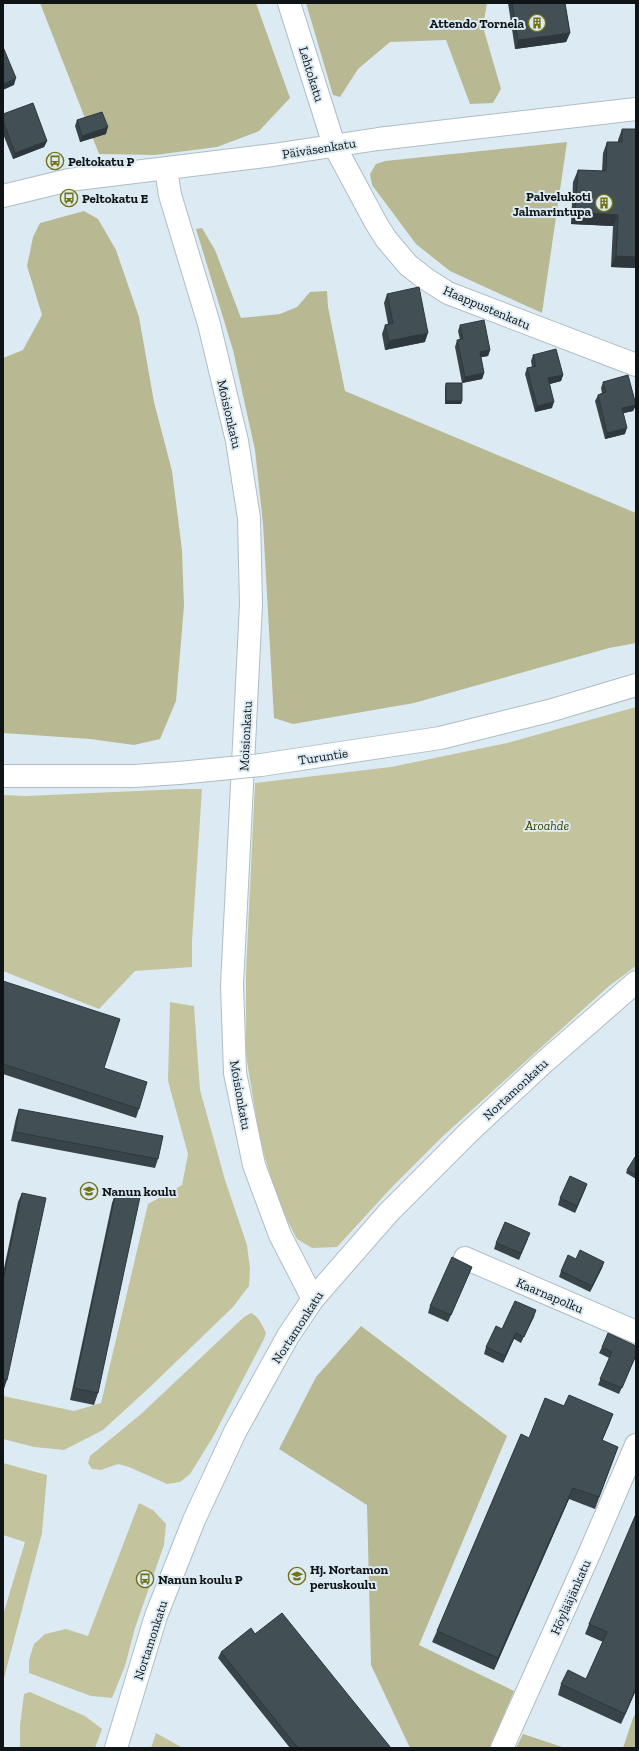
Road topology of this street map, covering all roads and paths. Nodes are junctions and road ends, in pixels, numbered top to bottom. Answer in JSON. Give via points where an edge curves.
{"nodes":[{"id":1,"x":289,"y":3,"type":"edge"},
{"id":2,"x":636,"y":109,"type":"edge"},
{"id":3,"x":334,"y":145,"type":"junction"},
{"id":4,"x":166,"y":169,"type":"junction"},
{"id":5,"x":3,"y":196,"type":"edge"},
{"id":6,"x":636,"y":365,"type":"edge"},
{"id":7,"x":636,"y":685,"type":"edge"},
{"id":8,"x":3,"y":776,"type":"edge"},
{"id":9,"x":636,"y":982,"type":"edge"},
{"id":10,"x":465,"y":1258,"type":"dead end"},
{"id":11,"x":313,"y":1299,"type":"junction"},
{"id":12,"x":636,"y":1332,"type":"edge"},
{"id":13,"x":636,"y":1445,"type":"edge"},
{"id":14,"x":116,"y":1748,"type":"edge"},
{"id":15,"x":502,"y":1748,"type":"edge"}],
"edges":[{"from":1,"to":3,"type":"main road","name":"Lehtokatu"},
{"from":2,"to":3,"type":"main road","name":"Päiväsenkatu"},
{"from":3,"to":4,"type":"main road","name":"Päiväsenkatu"},
{"from":3,"to":6,"type":"main road","name":"Haappustenkatu","via":[[386,239],[408,265],[426,279],[448,293]]},
{"from":4,"to":5,"type":"main road","name":"Päiväsenkatu","via":[[69,180]]},
{"from":4,"to":11,"type":"main road","name":"Moisionkatu","via":[[170,195],[209,324],[237,441],[249,518],[252,604],[232,985],[235,1073],[254,1165],[280,1235]]},
{"from":7,"to":8,"type":"main road","name":"Turuntie","bridge":true,"via":[[549,711],[440,738],[261,765],[134,776]]},
{"from":9,"to":11,"type":"main road","name":"Nortamonkatu","via":[[469,1132],[389,1212]]},
{"from":10,"to":12,"type":"main road","name":"Kaarnapolku"},
{"from":11,"to":14,"type":"main road","name":"Nortamonkatu","via":[[288,1336],[235,1432],[194,1520],[156,1616]]},
{"from":13,"to":15,"type":"main road","name":"Höylääjänkatu"}]}
